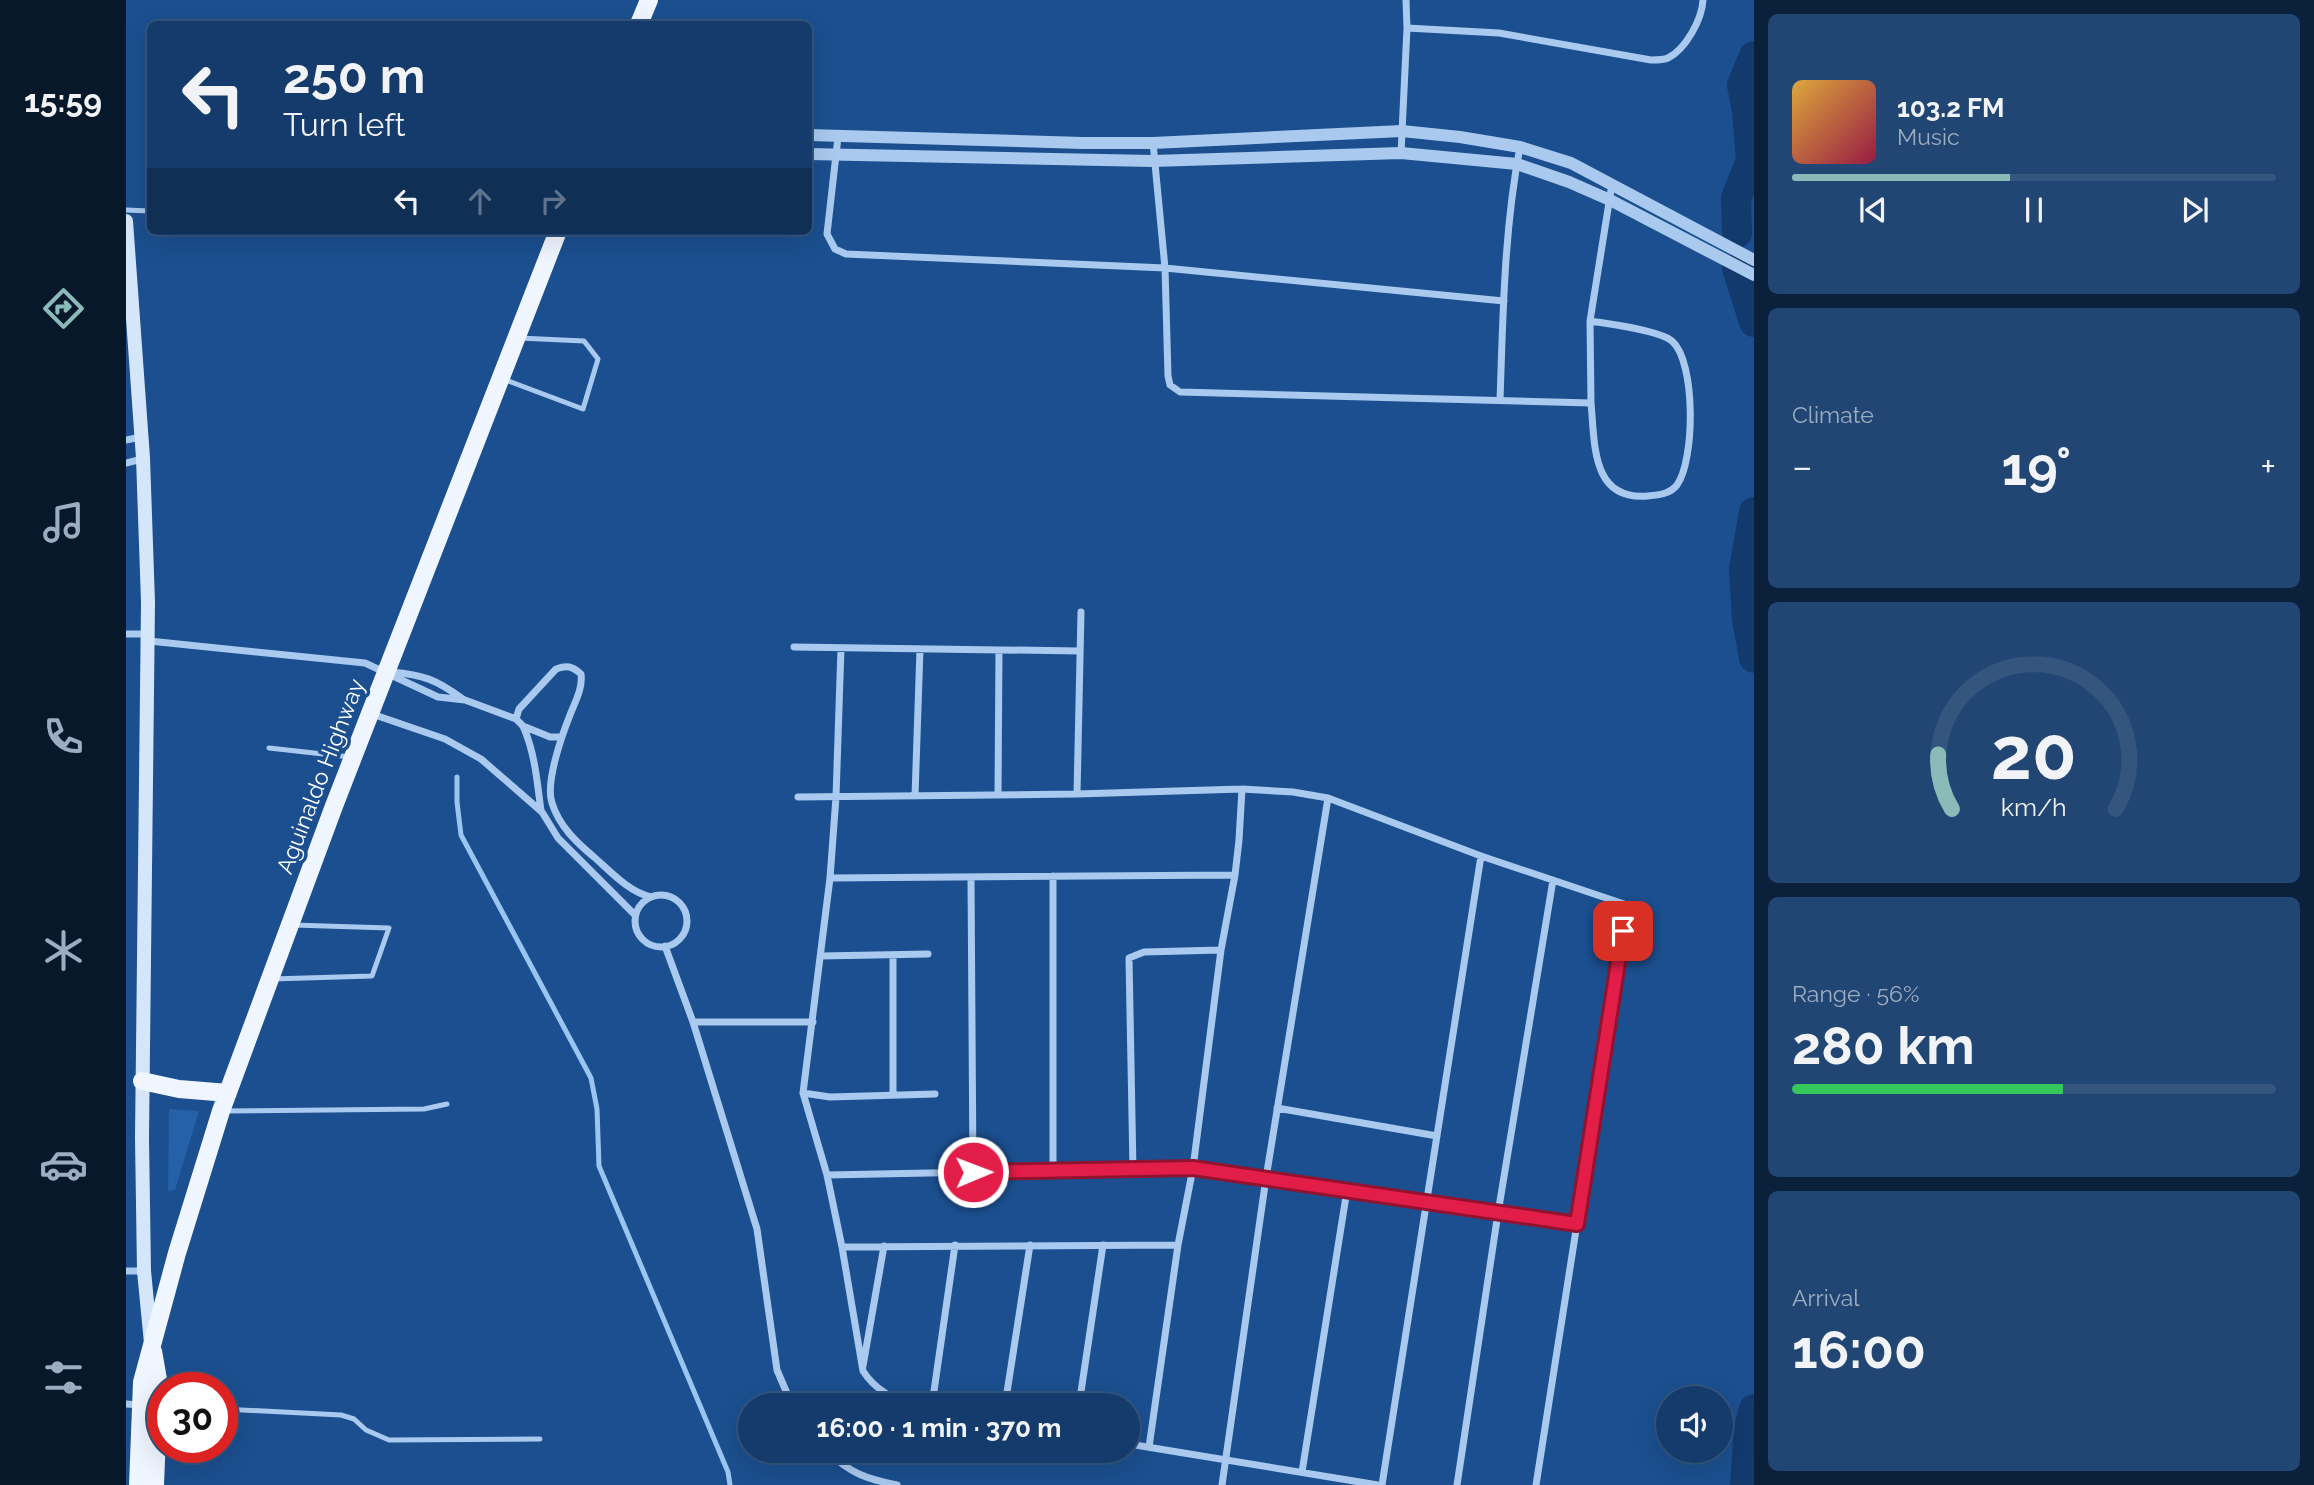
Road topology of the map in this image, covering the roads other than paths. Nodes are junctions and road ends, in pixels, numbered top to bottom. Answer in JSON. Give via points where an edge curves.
{"nodes":[{"id":1,"x":649,"y":0,"type":"edge"},
{"id":2,"x":1406,"y":0,"type":"edge"},
{"id":3,"x":1703,"y":0,"type":"edge"},
{"id":4,"x":640,"y":21,"type":"edge"},
{"id":5,"x":1407,"y":28,"type":"junction"},
{"id":6,"x":1402,"y":131,"type":"junction"},
{"id":7,"x":812,"y":135,"type":"edge"},
{"id":8,"x":838,"y":137,"type":"junction"},
{"id":9,"x":1153,"y":143,"type":"junction"},
{"id":10,"x":1520,"y":147,"type":"junction"},
{"id":11,"x":1401,"y":153,"type":"junction"},
{"id":12,"x":812,"y":154,"type":"edge"},
{"id":13,"x":835,"y":155,"type":"junction"},
{"id":14,"x":1153,"y":161,"type":"junction"},
{"id":15,"x":1517,"y":164,"type":"junction"},
{"id":16,"x":1612,"y":184,"type":"junction"},
{"id":17,"x":1609,"y":200,"type":"junction"},
{"id":18,"x":126,"y":210,"type":"edge"},
{"id":19,"x":147,"y":211,"type":"edge"},
{"id":20,"x":126,"y":220,"type":"edge"},
{"id":21,"x":556,"y":235,"type":"edge"},
{"id":22,"x":1165,"y":268,"type":"junction"},
{"id":23,"x":1753,"y":268,"type":"edge"},
{"id":24,"x":1504,"y":302,"type":"junction"},
{"id":25,"x":1590,"y":321,"type":"junction"},
{"id":26,"x":516,"y":337,"type":"junction"},
{"id":27,"x":501,"y":378,"type":"junction"},
{"id":28,"x":1500,"y":400,"type":"junction"},
{"id":29,"x":1591,"y":403,"type":"junction"},
{"id":30,"x":142,"y":437,"type":"junction"},
{"id":31,"x":126,"y":440,"type":"edge"},
{"id":32,"x":144,"y":458,"type":"junction"},
{"id":33,"x":126,"y":463,"type":"edge"},
{"id":34,"x":1081,"y":612,"type":"dead end"},
{"id":35,"x":126,"y":634,"type":"edge"},
{"id":36,"x":149,"y":637,"type":"junction"},
{"id":37,"x":794,"y":648,"type":"dead end"},
{"id":38,"x":841,"y":648,"type":"junction"},
{"id":39,"x":920,"y":649,"type":"junction"},
{"id":40,"x":999,"y":650,"type":"junction"},
{"id":41,"x":1080,"y":651,"type":"junction"},
{"id":42,"x":386,"y":672,"type":"junction"},
{"id":43,"x":464,"y":700,"type":"junction"},
{"id":44,"x":370,"y":713,"type":"junction"},
{"id":45,"x":516,"y":719,"type":"junction"},
{"id":46,"x":523,"y":726,"type":"junction"},
{"id":47,"x":561,"y":737,"type":"junction"},
{"id":48,"x":269,"y":748,"type":"dead end"},
{"id":49,"x":353,"y":757,"type":"junction"},
{"id":50,"x":1242,"y":789,"type":"junction"},
{"id":51,"x":1077,"y":794,"type":"junction"},
{"id":52,"x":998,"y":795,"type":"junction"},
{"id":53,"x":836,"y":796,"type":"junction"},
{"id":54,"x":915,"y":796,"type":"junction"},
{"id":55,"x":798,"y":797,"type":"dead end"},
{"id":56,"x":1328,"y":798,"type":"junction"},
{"id":57,"x":541,"y":811,"type":"junction"},
{"id":58,"x":1480,"y":856,"type":"junction"},
{"id":59,"x":1235,"y":875,"type":"junction"},
{"id":60,"x":1053,"y":876,"type":"junction"},
{"id":61,"x":971,"y":877,"type":"junction"},
{"id":62,"x":830,"y":878,"type":"junction"},
{"id":63,"x":1553,"y":880,"type":"junction"},
{"id":64,"x":651,"y":897,"type":"junction"},
{"id":65,"x":635,"y":915,"type":"junction"},
{"id":66,"x":289,"y":925,"type":"junction"},
{"id":67,"x":665,"y":946,"type":"junction"},
{"id":68,"x":1221,"y":950,"type":"junction"},
{"id":69,"x":928,"y":954,"type":"dead end"},
{"id":70,"x":893,"y":955,"type":"junction"},
{"id":71,"x":821,"y":956,"type":"junction"},
{"id":72,"x":269,"y":979,"type":"junction"},
{"id":73,"x":813,"y":1022,"type":"junction"},
{"id":74,"x":694,"y":1023,"type":"junction"},
{"id":75,"x":142,"y":1081,"type":"junction"},
{"id":76,"x":228,"y":1093,"type":"junction"},
{"id":77,"x":803,"y":1093,"type":"junction"},
{"id":78,"x":892,"y":1094,"type":"junction"},
{"id":79,"x":935,"y":1094,"type":"dead end"},
{"id":80,"x":447,"y":1104,"type":"dead end"},
{"id":81,"x":1277,"y":1108,"type":"junction"},
{"id":82,"x":221,"y":1111,"type":"junction"},
{"id":83,"x":1437,"y":1136,"type":"junction"},
{"id":84,"x":1193,"y":1168,"type":"junction"},
{"id":85,"x":1133,"y":1170,"type":"junction"},
{"id":86,"x":1053,"y":1171,"type":"junction"},
{"id":87,"x":973,"y":1172,"type":"junction"},
{"id":88,"x":827,"y":1175,"type":"junction"},
{"id":89,"x":1266,"y":1178,"type":"junction"},
{"id":90,"x":1347,"y":1190,"type":"junction"},
{"id":91,"x":1427,"y":1202,"type":"junction"},
{"id":92,"x":1498,"y":1213,"type":"junction"},
{"id":93,"x":1577,"y":1224,"type":"junction"},
{"id":94,"x":955,"y":1245,"type":"junction"},
{"id":95,"x":1031,"y":1245,"type":"junction"},
{"id":96,"x":1103,"y":1245,"type":"junction"},
{"id":97,"x":1178,"y":1245,"type":"junction"},
{"id":98,"x":884,"y":1246,"type":"junction"},
{"id":99,"x":842,"y":1247,"type":"junction"},
{"id":100,"x":126,"y":1271,"type":"edge"},
{"id":101,"x":144,"y":1271,"type":"junction"},
{"id":102,"x":152,"y":1348,"type":"junction"},
{"id":103,"x":863,"y":1371,"type":"junction"},
{"id":104,"x":157,"y":1372,"type":"edge"},
{"id":105,"x":787,"y":1393,"type":"edge"},
{"id":106,"x":887,"y":1393,"type":"edge"},
{"id":107,"x":934,"y":1393,"type":"edge"},
{"id":108,"x":1007,"y":1393,"type":"edge"},
{"id":109,"x":1081,"y":1393,"type":"edge"},
{"id":110,"x":147,"y":1405,"type":"edge"},
{"id":111,"x":238,"y":1410,"type":"edge"},
{"id":112,"x":133,"y":1429,"type":"edge"},
{"id":113,"x":540,"y":1439,"type":"dead end"},
{"id":114,"x":1140,"y":1446,"type":"edge"},
{"id":115,"x":1150,"y":1447,"type":"junction"},
{"id":116,"x":1225,"y":1460,"type":"junction"},
{"id":117,"x":153,"y":1463,"type":"edge"},
{"id":118,"x":840,"y":1463,"type":"edge"},
{"id":119,"x":1302,"y":1472,"type":"junction"},
{"id":120,"x":138,"y":1485,"type":"edge"},
{"id":121,"x":155,"y":1485,"type":"edge"},
{"id":122,"x":897,"y":1485,"type":"edge"},
{"id":123,"x":1222,"y":1485,"type":"edge"},
{"id":124,"x":1380,"y":1485,"type":"edge"},
{"id":125,"x":1457,"y":1485,"type":"edge"},
{"id":126,"x":1536,"y":1485,"type":"edge"}],
"edges":[{"from":1,"to":4,"type":"main road"},
{"from":2,"to":5,"type":"street"},
{"from":3,"to":5,"type":"street","via":[[1688,38],[1667,58],[1651,60],[1499,33]]},
{"from":5,"to":6,"type":"street"},
{"from":6,"to":9,"type":"street"},
{"from":6,"to":10,"type":"street"},
{"from":6,"to":11,"type":"street"},
{"from":7,"to":8,"type":"street"},
{"from":8,"to":9,"type":"street"},
{"from":8,"to":13,"type":"street"},
{"from":9,"to":14,"type":"street"},
{"from":10,"to":15,"type":"street"},
{"from":10,"to":16,"type":"street","via":[[1571,163]]},
{"from":11,"to":14,"type":"street"},
{"from":11,"to":15,"type":"street"},
{"from":12,"to":13,"type":"street"},
{"from":13,"to":14,"type":"street"},
{"from":13,"to":22,"type":"street","via":[[827,234],[835,249],[846,254]]},
{"from":14,"to":22,"type":"street"},
{"from":15,"to":17,"type":"street"},
{"from":15,"to":24,"type":"street"},
{"from":16,"to":17,"type":"street"},
{"from":16,"to":23,"type":"street"},
{"from":17,"to":23,"type":"street"},
{"from":17,"to":25,"type":"street"},
{"from":18,"to":19,"type":"lane"},
{"from":20,"to":30,"type":"main road"},
{"from":21,"to":26,"type":"main road","name":"Aguinaldo Highway"},
{"from":22,"to":24,"type":"street"},
{"from":22,"to":28,"type":"street","via":[[1168,376],[1170,385],[1180,392]]},
{"from":24,"to":28,"type":"street"},
{"from":25,"to":29,"type":"street"},
{"from":25,"to":29,"type":"street","via":[[1670,339],[1681,350],[1690,388],[1690,428],[1677,485],[1663,495],[1642,497],[1615,491],[1600,474]]},
{"from":26,"to":27,"type":"main road","name":"Aguinaldo Highway"},
{"from":26,"to":27,"type":"lane","via":[[584,341],[598,359],[583,408]]},
{"from":27,"to":42,"type":"main road","name":"Aguinaldo Highway"},
{"from":28,"to":29,"type":"street"},
{"from":30,"to":31,"type":"street"},
{"from":30,"to":32,"type":"main road"},
{"from":32,"to":33,"type":"street"},
{"from":32,"to":36,"type":"main road"},
{"from":34,"to":41,"type":"street"},
{"from":35,"to":36,"type":"street"},
{"from":36,"to":42,"type":"street","via":[[365,663]]},
{"from":36,"to":75,"type":"main road"},
{"from":37,"to":38,"type":"street"},
{"from":38,"to":39,"type":"street"},
{"from":38,"to":53,"type":"street"},
{"from":39,"to":40,"type":"street"},
{"from":39,"to":54,"type":"street"},
{"from":40,"to":41,"type":"street"},
{"from":40,"to":52,"type":"street"},
{"from":41,"to":51,"type":"street"},
{"from":42,"to":43,"type":"street","via":[[438,697]]},
{"from":42,"to":43,"type":"street","via":[[420,675]]},
{"from":42,"to":44,"type":"main road","name":"Aguinaldo Highway"},
{"from":43,"to":45,"type":"street"},
{"from":44,"to":49,"type":"main road","name":"Aguinaldo Highway"},
{"from":44,"to":57,"type":"street","via":[[445,739],[481,759]]},
{"from":45,"to":46,"type":"street"},
{"from":45,"to":47,"type":"street","via":[[519,709],[556,669],[573,667],[582,680]]},
{"from":46,"to":47,"type":"street"},
{"from":46,"to":57,"type":"street","via":[[536,768]]},
{"from":47,"to":64,"type":"street","via":[[551,802],[567,832],[630,887]]},
{"from":48,"to":49,"type":"lane"},
{"from":49,"to":66,"type":"main road","name":"Aguinaldo Highway"},
{"from":50,"to":51,"type":"street"},
{"from":50,"to":56,"type":"street"},
{"from":50,"to":59,"type":"street"},
{"from":51,"to":52,"type":"street"},
{"from":52,"to":54,"type":"street"},
{"from":53,"to":54,"type":"street"},
{"from":53,"to":55,"type":"street"},
{"from":53,"to":62,"type":"street"},
{"from":56,"to":58,"type":"street"},
{"from":56,"to":81,"type":"street"},
{"from":57,"to":65,"type":"street","via":[[558,838]]},
{"from":58,"to":63,"type":"street"},
{"from":58,"to":83,"type":"street"},
{"from":59,"to":60,"type":"street"},
{"from":59,"to":68,"type":"street"},
{"from":60,"to":61,"type":"street"},
{"from":60,"to":86,"type":"street"},
{"from":61,"to":62,"type":"street"},
{"from":61,"to":87,"type":"street"},
{"from":62,"to":71,"type":"street"},
{"from":63,"to":92,"type":"street"},
{"from":63,"to":93,"type":"street","via":[[1627,905]]},
{"from":64,"to":65,"type":"street"},
{"from":64,"to":67,"type":"street","via":[[667,895],[685,910],[684,933]]},
{"from":65,"to":67,"type":"street","via":[[640,936],[651,945]]},
{"from":66,"to":72,"type":"main road","name":"Aguinaldo Highway"},
{"from":66,"to":72,"type":"lane","via":[[389,928],[372,976]]},
{"from":67,"to":74,"type":"street"},
{"from":68,"to":84,"type":"street"},
{"from":68,"to":85,"type":"street","via":[[1144,952],[1129,958]]},
{"from":69,"to":70,"type":"street"},
{"from":70,"to":71,"type":"street"},
{"from":70,"to":78,"type":"street"},
{"from":71,"to":73,"type":"street"},
{"from":72,"to":76,"type":"main road","name":"Aguinaldo Highway"},
{"from":73,"to":74,"type":"street"},
{"from":73,"to":77,"type":"street"},
{"from":74,"to":105,"type":"street","via":[[757,1229],[777,1370]]},
{"from":75,"to":76,"type":"main road","via":[[179,1090]]},
{"from":75,"to":101,"type":"main road"},
{"from":76,"to":82,"type":"main road","name":"Aguinaldo Highway"},
{"from":77,"to":78,"type":"street","via":[[830,1097]]},
{"from":77,"to":88,"type":"street"},
{"from":78,"to":79,"type":"street"},
{"from":80,"to":82,"type":"lane","via":[[424,1109]]},
{"from":81,"to":83,"type":"street"},
{"from":81,"to":89,"type":"street"},
{"from":82,"to":102,"type":"main road","name":"Aguinaldo Highway"},
{"from":83,"to":91,"type":"street"},
{"from":84,"to":85,"type":"street"},
{"from":84,"to":89,"type":"street"},
{"from":84,"to":97,"type":"street"},
{"from":85,"to":86,"type":"street"},
{"from":86,"to":87,"type":"street"},
{"from":87,"to":88,"type":"street"},
{"from":88,"to":99,"type":"street"},
{"from":89,"to":90,"type":"street"},
{"from":89,"to":116,"type":"street"},
{"from":90,"to":91,"type":"street"},
{"from":90,"to":119,"type":"street"},
{"from":91,"to":92,"type":"street"},
{"from":91,"to":124,"type":"street"},
{"from":92,"to":93,"type":"street"},
{"from":92,"to":125,"type":"street"},
{"from":93,"to":126,"type":"street"},
{"from":94,"to":95,"type":"street"},
{"from":94,"to":98,"type":"street"},
{"from":94,"to":107,"type":"street"},
{"from":95,"to":96,"type":"street"},
{"from":95,"to":108,"type":"street"},
{"from":96,"to":97,"type":"street"},
{"from":96,"to":109,"type":"street"},
{"from":97,"to":115,"type":"street"},
{"from":98,"to":99,"type":"street"},
{"from":98,"to":103,"type":"street"},
{"from":99,"to":103,"type":"street"},
{"from":100,"to":101,"type":"street"},
{"from":101,"to":102,"type":"main road"},
{"from":102,"to":104,"type":"main road","name":"Aguinaldo Highway"},
{"from":103,"to":106,"type":"street","via":[[871,1384]]},
{"from":110,"to":112,"type":"main road","name":"Aguinaldo Highway"},
{"from":111,"to":113,"type":"lane","via":[[341,1415],[389,1440]]},
{"from":112,"to":120,"type":"main road","name":"Aguinaldo Highway"},
{"from":114,"to":115,"type":"street"},
{"from":115,"to":116,"type":"street"},
{"from":116,"to":119,"type":"street"},
{"from":116,"to":123,"type":"street"},
{"from":117,"to":121,"type":"main road","name":"Aguinaldo Highway"},
{"from":118,"to":122,"type":"street","via":[[858,1475]]},
{"from":119,"to":124,"type":"street"}]}
